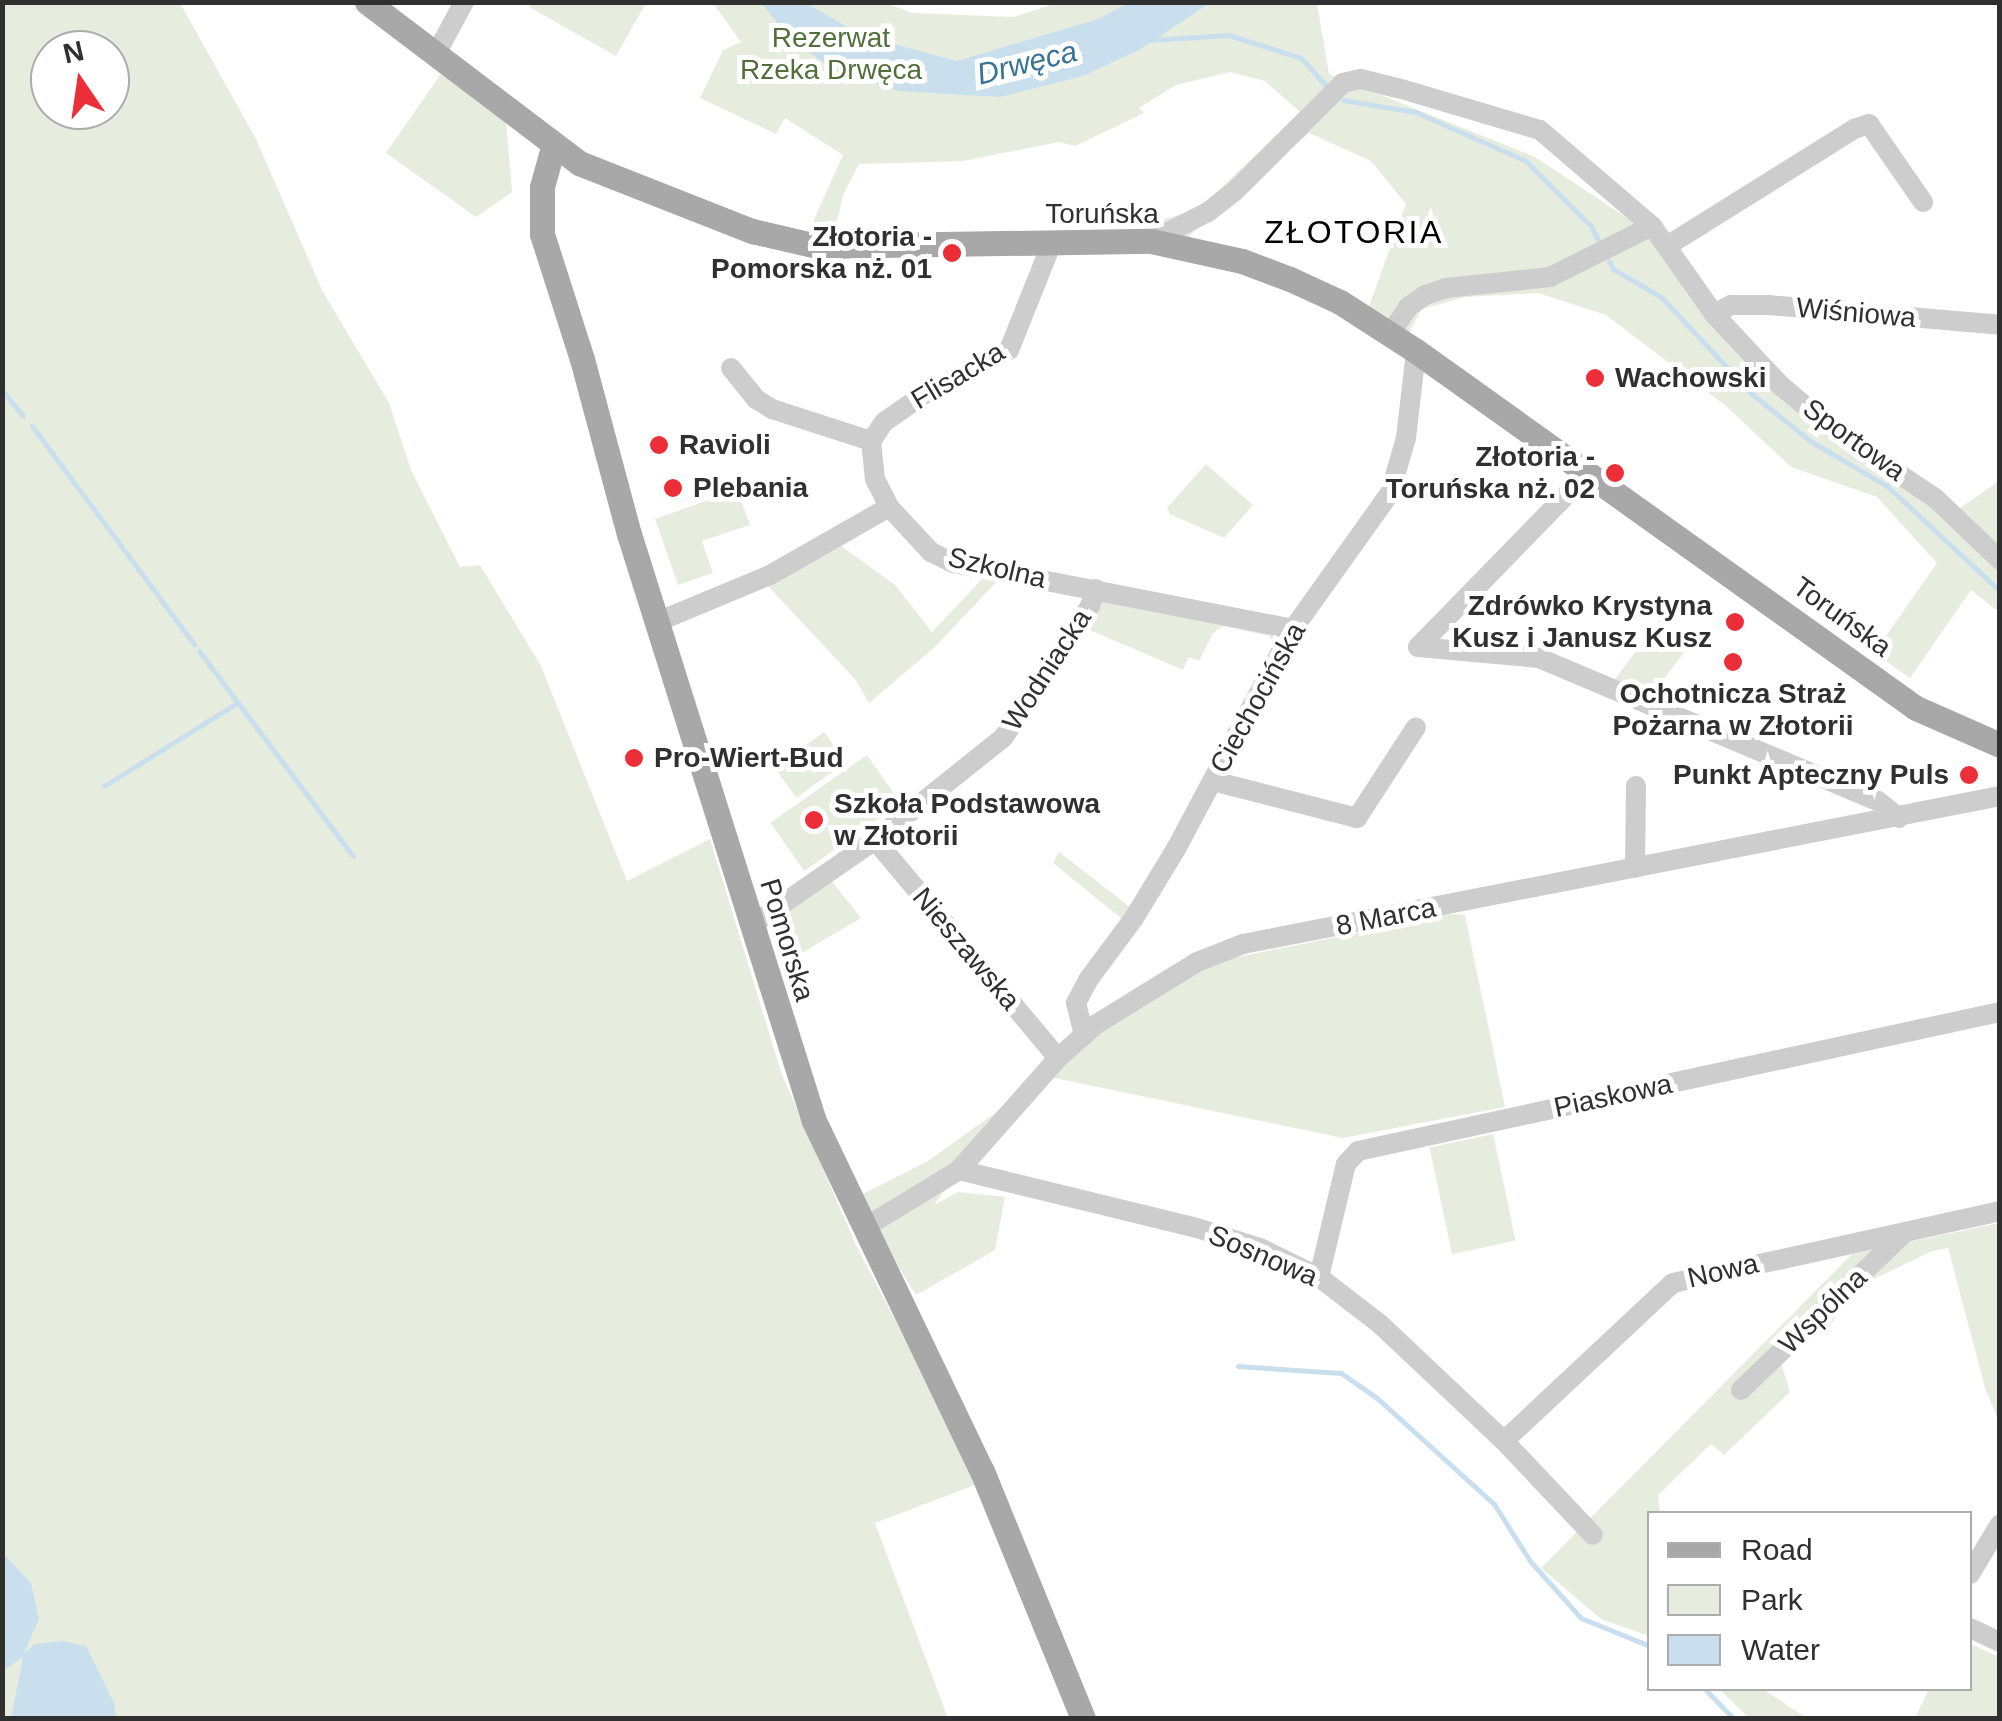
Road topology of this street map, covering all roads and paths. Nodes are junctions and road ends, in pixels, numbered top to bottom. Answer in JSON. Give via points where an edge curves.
{"nodes":[{"id":1,"x":367,"y":2,"type":"edge"},
{"id":2,"x":464,"y":2,"type":"edge"},
{"id":3,"x":437,"y":52,"type":"junction"},
{"id":4,"x":553,"y":147,"type":"junction"},
{"id":5,"x":1923,"y":202,"type":"dead end"},
{"id":6,"x":1652,"y":226,"type":"junction"},
{"id":7,"x":1151,"y":240,"type":"junction"},
{"id":8,"x":1051,"y":245,"type":"junction"},
{"id":9,"x":1667,"y":246,"type":"junction"},
{"id":10,"x":1714,"y":314,"type":"junction"},
{"id":11,"x":2000,"y":325,"type":"edge"},
{"id":12,"x":1390,"y":334,"type":"junction"},
{"id":13,"x":1416,"y":351,"type":"junction"},
{"id":14,"x":731,"y":368,"type":"dead end"},
{"id":15,"x":871,"y":441,"type":"junction"},
{"id":16,"x":1588,"y":473,"type":"junction"},
{"id":17,"x":889,"y":507,"type":"junction"},
{"id":18,"x":2000,"y":560,"type":"edge"},
{"id":19,"x":1096,"y":590,"type":"junction"},
{"id":20,"x":657,"y":622,"type":"junction"},
{"id":21,"x":1292,"y":629,"type":"junction"},
{"id":22,"x":1416,"y":726,"type":"dead end"},
{"id":23,"x":2000,"y":744,"type":"edge"},
{"id":24,"x":1212,"y":781,"type":"junction"},
{"id":25,"x":1636,"y":786,"type":"dead end"},
{"id":26,"x":2000,"y":796,"type":"edge"},
{"id":27,"x":1899,"y":818,"type":"junction"},
{"id":28,"x":875,"y":840,"type":"junction"},
{"id":29,"x":1635,"y":868,"type":"junction"},
{"id":30,"x":752,"y":925,"type":"junction"},
{"id":31,"x":2000,"y":1012,"type":"edge"},
{"id":32,"x":1084,"y":1035,"type":"junction"},
{"id":33,"x":1058,"y":1058,"type":"junction"},
{"id":34,"x":959,"y":1170,"type":"junction"},
{"id":35,"x":2000,"y":1211,"type":"edge"},
{"id":36,"x":864,"y":1228,"type":"junction"},
{"id":37,"x":1905,"y":1231,"type":"junction"},
{"id":38,"x":1319,"y":1277,"type":"junction"},
{"id":39,"x":1741,"y":1390,"type":"dead end"},
{"id":40,"x":1504,"y":1441,"type":"junction"},
{"id":41,"x":2000,"y":1524,"type":"edge"},
{"id":42,"x":1593,"y":1535,"type":"dead end"},
{"id":43,"x":1972,"y":1571,"type":"edge"},
{"id":44,"x":1972,"y":1629,"type":"edge"},
{"id":45,"x":2000,"y":1642,"type":"edge"},
{"id":46,"x":1082,"y":1718,"type":"edge"}],
"edges":[{"from":1,"to":3,"type":"main road","name":"Toruńska"},
{"from":2,"to":3,"type":"street"},
{"from":3,"to":4,"type":"main road","name":"Toruńska"},
{"from":4,"to":8,"type":"main road","name":"Toruńska","via":[[675,205],[801,244]]},
{"from":4,"to":20,"type":"main road","name":"Pomorska","via":[[542,186],[542,234]]},
{"from":5,"to":9,"type":"street","via":[[1870,124]]},
{"from":6,"to":7,"type":"street","name":"Sportowa","via":[[1540,130],[1361,79],[1343,84],[1208,212]]},
{"from":6,"to":9,"type":"street","name":"Sportowa"},
{"from":6,"to":12,"type":"street","via":[[1550,277],[1425,295],[1408,306]]},
{"from":7,"to":8,"type":"main road","name":"Toruńska"},
{"from":7,"to":12,"type":"main road","name":"Toruńska","via":[[1290,279]]},
{"from":8,"to":15,"type":"street","name":"Flisacka","via":[[1009,350],[923,396],[884,422]]},
{"from":9,"to":10,"type":"street","name":"Sportowa"},
{"from":10,"to":11,"type":"street","name":"Wiśniowa","via":[[1732,305],[1769,305]]},
{"from":10,"to":18,"type":"street","name":"Sportowa","via":[[1781,386],[1936,498]]},
{"from":12,"to":13,"type":"main road","name":"Toruńska"},
{"from":13,"to":16,"type":"main road","name":"Toruńska"},
{"from":13,"to":21,"type":"street","name":"Ciechocińska","via":[[1406,438],[1390,493]]},
{"from":14,"to":15,"type":"street","via":[[772,409]]},
{"from":15,"to":17,"type":"street","name":"Szkolna","via":[[875,479]]},
{"from":16,"to":23,"type":"main road","name":"Toruńska","via":[[1916,708]]},
{"from":16,"to":27,"type":"street","via":[[1418,647],[1539,658],[1878,801]]},
{"from":17,"to":19,"type":"street","name":"Szkolna","via":[[942,559]]},
{"from":17,"to":20,"type":"street","via":[[770,574]]},
{"from":19,"to":21,"type":"street","name":"Szkolna"},
{"from":19,"to":28,"type":"street","name":"Wodniacka","via":[[1003,738]]},
{"from":20,"to":30,"type":"main road","name":"Pomorska"},
{"from":21,"to":24,"type":"street","name":"Ciechocińska"},
{"from":22,"to":24,"type":"street","via":[[1357,818]]},
{"from":24,"to":32,"type":"street","name":"Ciechocińska","via":[[1134,918],[1076,1003]]},
{"from":25,"to":29,"type":"street"},
{"from":26,"to":27,"type":"street","name":"8 Marca"},
{"from":27,"to":29,"type":"street","name":"8 Marca"},
{"from":28,"to":30,"type":"street","name":"Wodniacka"},
{"from":28,"to":33,"type":"street","name":"Nieszawska"},
{"from":29,"to":32,"type":"street","name":"8 Marca","via":[[1243,944],[1197,962]]},
{"from":30,"to":36,"type":"main road","name":"Pomorska","via":[[814,1121]]},
{"from":31,"to":38,"type":"street","name":"Piaskowa","via":[[1358,1151],[1346,1164]]},
{"from":32,"to":33,"type":"street","name":"8 Marca"},
{"from":33,"to":34,"type":"street","name":"8 Marca"},
{"from":34,"to":36,"type":"street","name":"8 Marca"},
{"from":34,"to":38,"type":"street","name":"Sosnowa","via":[[1197,1228]]},
{"from":35,"to":37,"type":"street","name":"Nowa"},
{"from":36,"to":46,"type":"main road","name":"Pomorska","via":[[974,1454]]},
{"from":37,"to":39,"type":"street","name":"Wspólna"},
{"from":37,"to":40,"type":"street","name":"Nowa","via":[[1673,1283]]},
{"from":38,"to":40,"type":"street","name":"Sosnowa"},
{"from":40,"to":42,"type":"street","name":"Sosnowa"},
{"from":41,"to":43,"type":"street"},
{"from":44,"to":45,"type":"street"}]}
